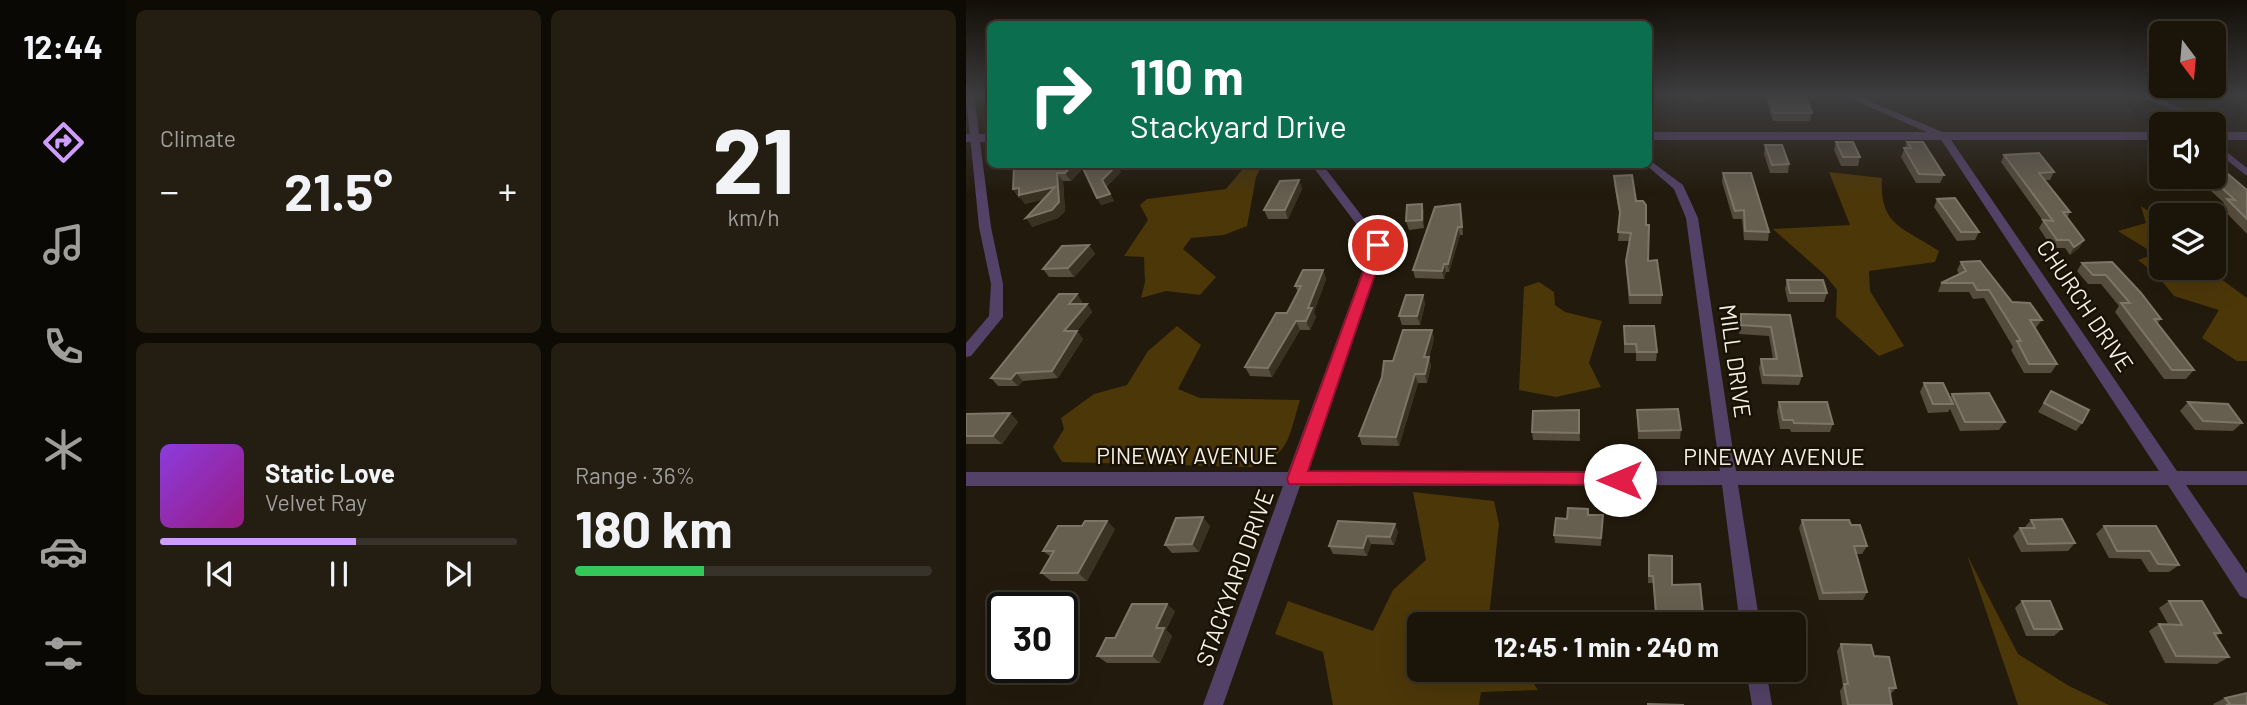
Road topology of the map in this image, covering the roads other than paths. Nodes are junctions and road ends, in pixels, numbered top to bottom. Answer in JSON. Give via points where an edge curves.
{"nodes":[{"id":1,"x":1923,"y":128,"type":"edge"},
{"id":2,"x":1652,"y":136,"type":"edge"},
{"id":3,"x":1944,"y":136,"type":"junction"},
{"id":4,"x":2149,"y":136,"type":"edge"},
{"id":5,"x":2226,"y":136,"type":"edge"},
{"id":6,"x":2247,"y":136,"type":"edge"},
{"id":7,"x":970,"y":138,"type":"edge"},
{"id":8,"x":2226,"y":155,"type":"edge"},
{"id":9,"x":1652,"y":165,"type":"edge"},
{"id":10,"x":1319,"y":168,"type":"edge"},
{"id":11,"x":2247,"y":173,"type":"edge"},
{"id":12,"x":966,"y":352,"type":"edge"},
{"id":13,"x":2247,"y":478,"type":"edge"},
{"id":14,"x":966,"y":479,"type":"edge"},
{"id":15,"x":1296,"y":479,"type":"junction"},
{"id":16,"x":2173,"y":479,"type":"junction"},
{"id":17,"x":1728,"y":480,"type":"junction"},
{"id":18,"x":2247,"y":590,"type":"edge"},
{"id":19,"x":1748,"y":612,"type":"edge"},
{"id":20,"x":1758,"y":682,"type":"edge"},
{"id":21,"x":1213,"y":705,"type":"edge"},
{"id":22,"x":1762,"y":705,"type":"edge"}],
"edges":[{"from":1,"to":3,"type":"street"},
{"from":2,"to":3,"type":"street"},
{"from":3,"to":4,"type":"street"},
{"from":3,"to":16,"type":"street","name":"CHURCH DRIVE"},
{"from":5,"to":6,"type":"street"},
{"from":7,"to":12,"type":"street","via":[[996,284],[996,317]]},
{"from":8,"to":11,"type":"street"},
{"from":9,"to":17,"type":"street","name":"MILL DRIVE","via":[[1679,187],[1692,218]]},
{"from":10,"to":15,"type":"street","name":"STACKYARD DRIVE","via":[[1378,245]]},
{"from":13,"to":16,"type":"street","name":"PINEWAY AVENUE"},
{"from":14,"to":15,"type":"street","name":"PINEWAY AVENUE"},
{"from":15,"to":17,"type":"street","name":"PINEWAY AVENUE"},
{"from":15,"to":21,"type":"street","name":"STACKYARD DRIVE"},
{"from":16,"to":17,"type":"street","name":"PINEWAY AVENUE"},
{"from":16,"to":18,"type":"street","name":"CHURCH DRIVE"},
{"from":17,"to":19,"type":"street","name":"MILL DRIVE"},
{"from":20,"to":22,"type":"street"}]}
